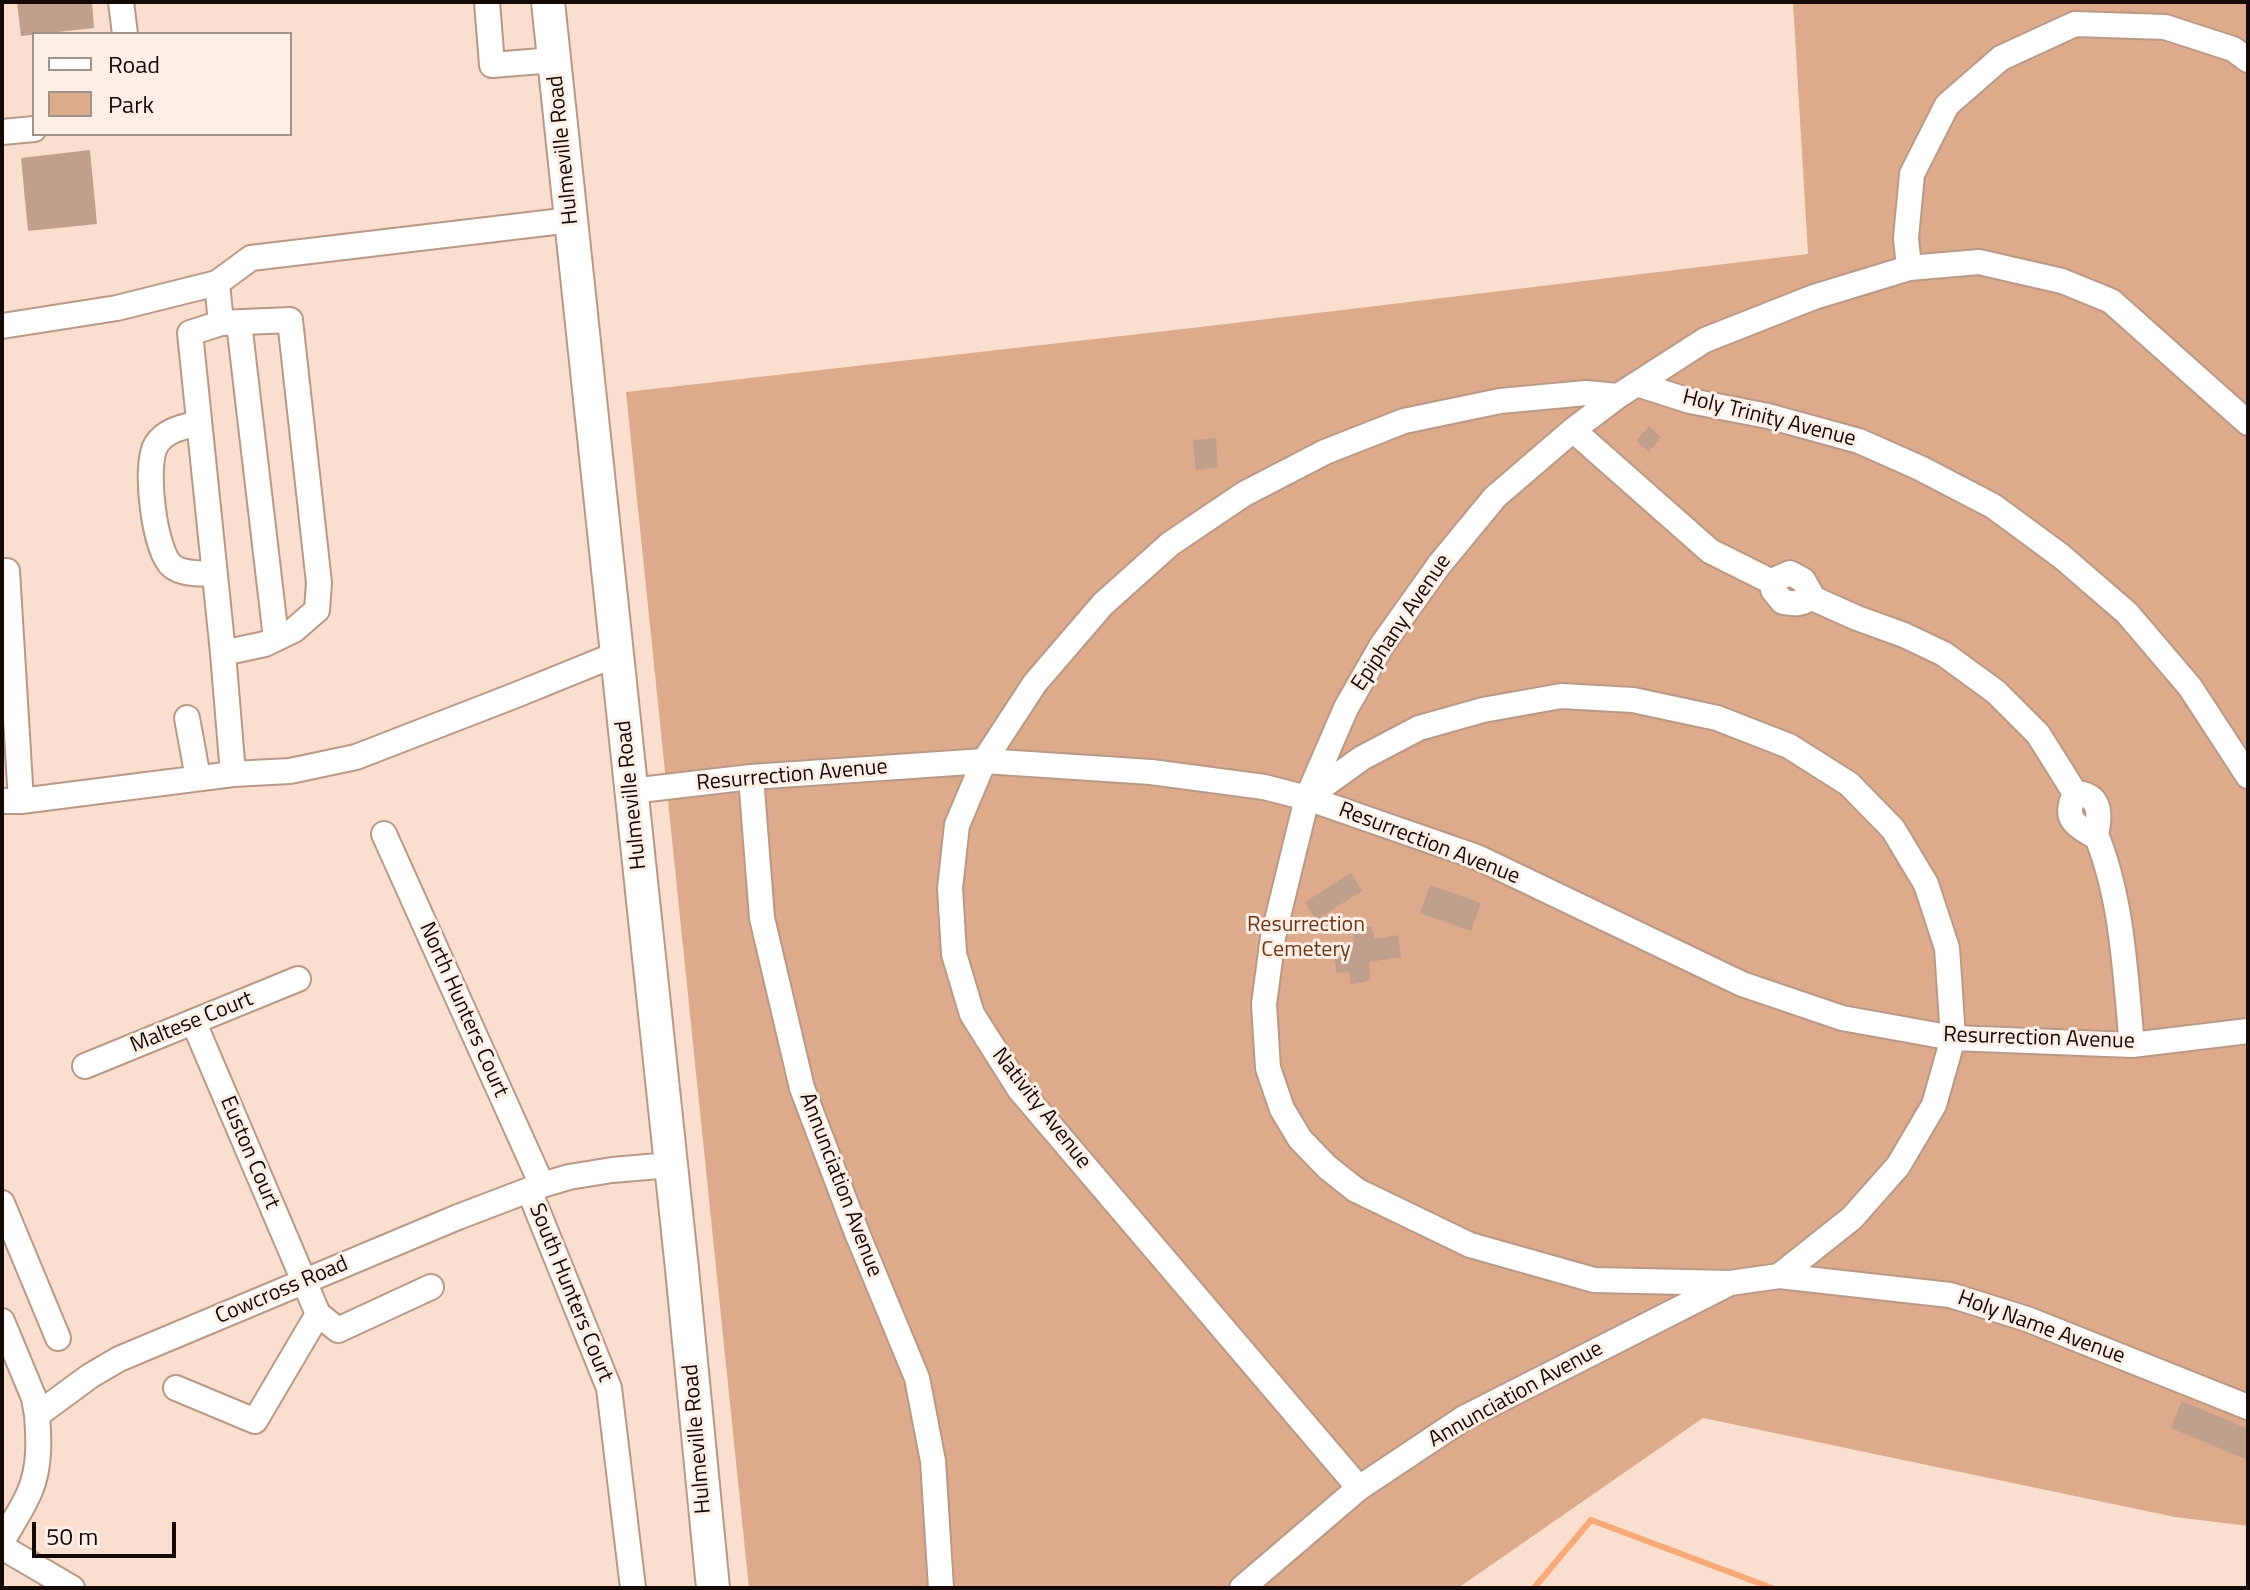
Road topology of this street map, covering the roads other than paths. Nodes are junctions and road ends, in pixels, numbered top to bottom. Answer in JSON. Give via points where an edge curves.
{"nodes":[{"id":1,"x":121,"y":2,"type":"edge"},
{"id":2,"x":487,"y":2,"type":"edge"},
{"id":3,"x":548,"y":2,"type":"edge"},
{"id":4,"x":125,"y":32,"type":"edge"},
{"id":5,"x":554,"y":60,"type":"junction"},
{"id":6,"x":2248,"y":60,"type":"edge"},
{"id":7,"x":32,"y":129,"type":"edge"},
{"id":8,"x":2,"y":132,"type":"edge"},
{"id":9,"x":571,"y":220,"type":"junction"},
{"id":10,"x":1909,"y":268,"type":"junction"},
{"id":11,"x":217,"y":283,"type":"junction"},
{"id":12,"x":230,"y":323,"type":"junction"},
{"id":13,"x":2,"y":326,"type":"edge"},
{"id":14,"x":1628,"y":390,"type":"junction"},
{"id":15,"x":199,"y":423,"type":"junction"},
{"id":16,"x":2248,"y":423,"type":"edge"},
{"id":17,"x":1573,"y":430,"type":"junction"},
{"id":18,"x":1227,"y":505,"type":"joint"},
{"id":19,"x":2,"y":571,"type":"edge"},
{"id":20,"x":215,"y":574,"type":"junction"},
{"id":21,"x":276,"y":638,"type":"junction"},
{"id":22,"x":223,"y":653,"type":"junction"},
{"id":23,"x":617,"y":654,"type":"junction"},
{"id":24,"x":187,"y":718,"type":"dead end"},
{"id":25,"x":984,"y":761,"type":"junction"},
{"id":26,"x":233,"y":774,"type":"junction"},
{"id":27,"x":2248,"y":776,"type":"edge"},
{"id":28,"x":751,"y":777,"type":"junction"},
{"id":29,"x":198,"y":778,"type":"junction"},
{"id":30,"x":631,"y":791,"type":"junction"},
{"id":31,"x":1307,"y":798,"type":"junction"},
{"id":32,"x":11,"y":801,"type":"edge"},
{"id":33,"x":384,"y":834,"type":"dead end"},
{"id":34,"x":298,"y":979,"type":"dead end"},
{"id":35,"x":194,"y":1023,"type":"junction"},
{"id":36,"x":2248,"y":1031,"type":"edge"},
{"id":37,"x":1953,"y":1038,"type":"junction"},
{"id":38,"x":2132,"y":1045,"type":"junction"},
{"id":39,"x":85,"y":1066,"type":"dead end"},
{"id":40,"x":671,"y":1165,"type":"junction"},
{"id":41,"x":535,"y":1188,"type":"junction"},
{"id":42,"x":2,"y":1203,"type":"edge"},
{"id":43,"x":1779,"y":1276,"type":"junction"},
{"id":44,"x":304,"y":1283,"type":"junction"},
{"id":45,"x":1730,"y":1283,"type":"junction"},
{"id":46,"x":431,"y":1287,"type":"dead end"},
{"id":47,"x":318,"y":1314,"type":"junction"},
{"id":48,"x":2,"y":1321,"type":"edge"},
{"id":49,"x":58,"y":1338,"type":"dead end"},
{"id":50,"x":176,"y":1388,"type":"dead end"},
{"id":51,"x":2248,"y":1407,"type":"edge"},
{"id":52,"x":37,"y":1415,"type":"junction"},
{"id":53,"x":1359,"y":1488,"type":"junction"},
{"id":54,"x":2,"y":1544,"type":"edge"},
{"id":55,"x":72,"y":1588,"type":"edge"},
{"id":56,"x":633,"y":1588,"type":"edge"},
{"id":57,"x":713,"y":1588,"type":"edge"},
{"id":58,"x":941,"y":1588,"type":"edge"},
{"id":59,"x":1242,"y":1588,"type":"edge"}],
"edges":[{"from":1,"to":4,"type":"street"},
{"from":2,"to":5,"type":"street","via":[[492,65]]},
{"from":3,"to":5,"type":"main road","name":"Hulmeville Road"},
{"from":5,"to":9,"type":"main road","name":"Hulmeville Road"},
{"from":6,"to":10,"type":"street","via":[[2233,49],[2165,27],[2075,24],[2001,58],[1947,105],[1912,174]]},
{"from":7,"to":8,"type":"street"},
{"from":9,"to":11,"type":"street","via":[[251,258]]},
{"from":9,"to":23,"type":"main road","name":"Hulmeville Road"},
{"from":10,"to":14,"type":"street","name":"Epiphany Avenue","via":[[1814,297],[1705,340]]},
{"from":10,"to":16,"type":"street","name":"Epiphany Avenue","via":[[1979,262],[2062,281],[2111,301]]},
{"from":11,"to":12,"type":"street"},
{"from":11,"to":13,"type":"street","via":[[117,308]]},
{"from":12,"to":15,"type":"street","via":[[190,333]]},
{"from":12,"to":21,"type":"street"},
{"from":12,"to":21,"type":"street","via":[[290,320],[319,583],[317,610]]},
{"from":14,"to":17,"type":"street","name":"Epiphany Avenue"},
{"from":14,"to":18,"type":"street","name":"Holy Trinity Avenue","via":[[1500,401],[1404,421],[1325,452]]},
{"from":14,"to":27,"type":"street","name":"Holy Trinity Avenue","via":[[1768,416],[1859,441],[1993,506],[2127,613],[2190,687]]},
{"from":15,"to":20,"type":"street"},
{"from":15,"to":20,"type":"street","via":[[177,428],[155,446],[150,461],[155,523],[162,551],[173,566]]},
{"from":17,"to":31,"type":"street","name":"Epiphany Avenue","via":[[1495,497],[1439,565],[1360,682]]},
{"from":17,"to":38,"type":"street","via":[[1710,551],[1774,583],[1783,602],[1800,603],[1810,597],[1944,654],[1996,692],[2038,734],[2075,793],[2069,816],[2078,827],[2095,832],[2102,849],[2119,916]]},
{"from":18,"to":25,"type":"street","name":"Nativity Avenue","via":[[1170,544],[1103,604],[1035,683]]},
{"from":19,"to":32,"type":"street","via":[[7,571]]},
{"from":20,"to":22,"type":"street"},
{"from":21,"to":22,"type":"street"},
{"from":22,"to":26,"type":"street"},
{"from":23,"to":26,"type":"street","via":[[356,757],[290,771]]},
{"from":23,"to":30,"type":"main road","name":"Hulmeville Road"},
{"from":24,"to":29,"type":"street"},
{"from":25,"to":28,"type":"street","name":"Resurrection Avenue"},
{"from":25,"to":31,"type":"street","name":"Resurrection Avenue","via":[[1151,772]]},
{"from":25,"to":53,"type":"street","name":"Nativity Avenue","via":[[957,825],[950,888],[954,954],[972,1014],[1020,1090]]},
{"from":26,"to":29,"type":"street"},
{"from":28,"to":30,"type":"street","name":"Resurrection Avenue"},
{"from":28,"to":58,"type":"street","name":"Annunciation Avenue","via":[[762,918],[802,1088],[917,1378],[933,1461]]},
{"from":29,"to":32,"type":"street"},
{"from":30,"to":40,"type":"main road","name":"Hulmeville Road"},
{"from":31,"to":37,"type":"street","name":"Resurrection Avenue","via":[[1477,857],[1742,984],[1842,1018]]},
{"from":31,"to":37,"type":"street","via":[[1362,758],[1419,728],[1498,707],[1561,696],[1589,697],[1633,700],[1717,718],[1789,746],[1849,784],[1893,829],[1926,884],[1947,948]]},
{"from":31,"to":45,"type":"street","name":"Epiphany Avenue","via":[[1273,937],[1264,1004],[1268,1068],[1282,1109],[1300,1139],[1356,1190],[1470,1245],[1594,1280]]},
{"from":33,"to":41,"type":"street","name":"North Hunters Court"},
{"from":34,"to":35,"type":"street","name":"Maltese Court"},
{"from":35,"to":39,"type":"street","name":"Maltese Court"},
{"from":35,"to":44,"type":"street","name":"Euston Court"},
{"from":36,"to":38,"type":"street","name":"Resurrection Avenue"},
{"from":37,"to":38,"type":"street","name":"Resurrection Avenue"},
{"from":37,"to":43,"type":"street","via":[[1934,1105],[1898,1166],[1852,1218]]},
{"from":40,"to":41,"type":"street","name":"Cowcross Road","via":[[569,1177]]},
{"from":40,"to":57,"type":"main road","name":"Hulmeville Road"},
{"from":41,"to":44,"type":"street","name":"Cowcross Road"},
{"from":41,"to":56,"type":"street","name":"South Hunters Court","via":[[609,1388]]},
{"from":42,"to":49,"type":"street"},
{"from":43,"to":45,"type":"street","name":"Holy Name Avenue"},
{"from":43,"to":51,"type":"street","name":"Holy Name Avenue","via":[[1950,1295],[2027,1319]]},
{"from":44,"to":47,"type":"street"},
{"from":44,"to":52,"type":"street","name":"Cowcross Road","via":[[119,1359]]},
{"from":45,"to":53,"type":"street","name":"Annunciation Avenue","via":[[1464,1418]]},
{"from":46,"to":47,"type":"street","via":[[338,1330]]},
{"from":47,"to":50,"type":"street","via":[[255,1421]]},
{"from":48,"to":52,"type":"street"},
{"from":52,"to":54,"type":"street","via":[[36,1472]]},
{"from":53,"to":59,"type":"street","name":"Annunciation Avenue"},
{"from":54,"to":55,"type":"street"}]}
